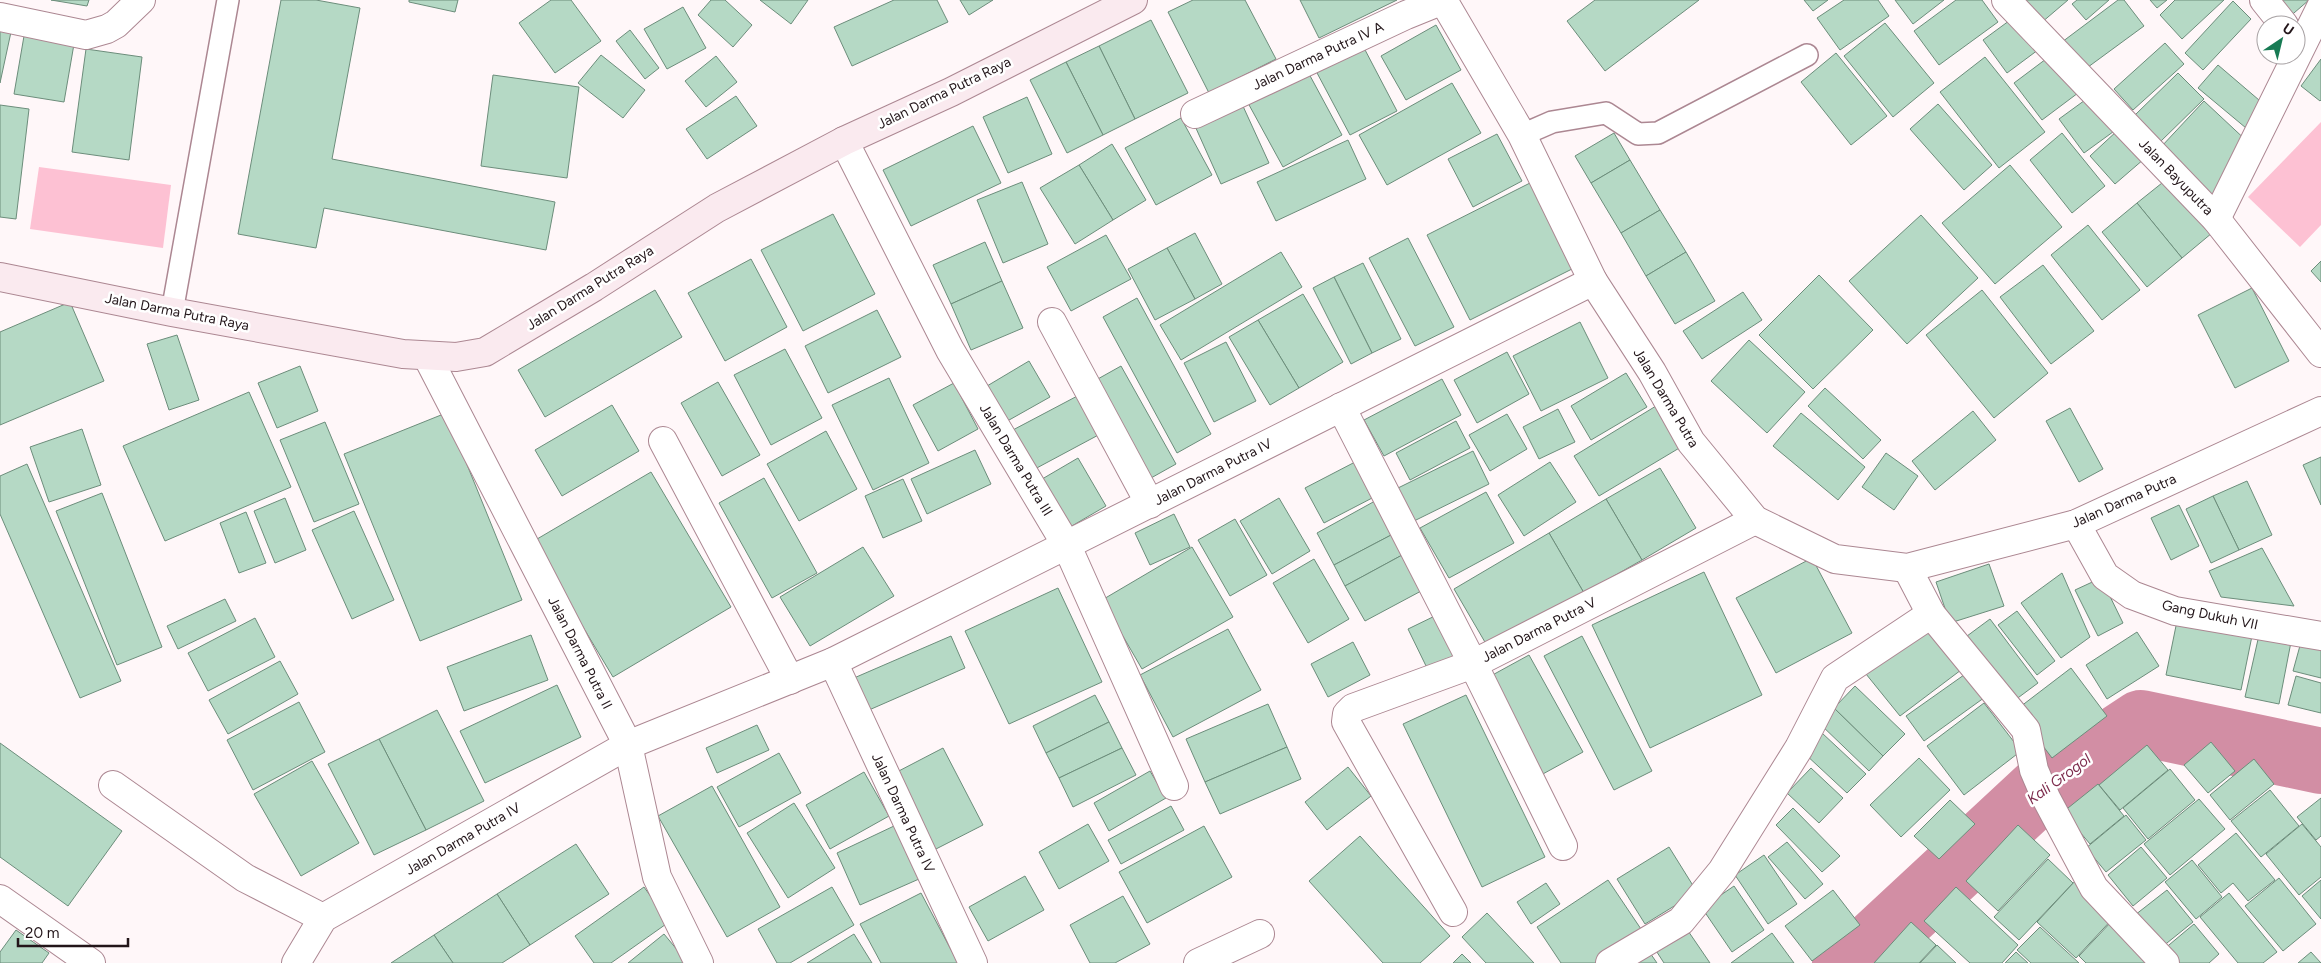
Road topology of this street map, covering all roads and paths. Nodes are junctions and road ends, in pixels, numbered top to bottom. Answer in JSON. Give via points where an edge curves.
{"nodes":[{"id":1,"x":141,"y":0,"type":"edge"},
{"id":2,"x":228,"y":0,"type":"edge"},
{"id":3,"x":1133,"y":0,"type":"edge"},
{"id":4,"x":1443,"y":0,"type":"edge"},
{"id":5,"x":2264,"y":0,"type":"edge"},
{"id":6,"x":2012,"y":6,"type":"edge"},
{"id":7,"x":2321,"y":7,"type":"edge"},
{"id":8,"x":2276,"y":15,"type":"edge"},
{"id":9,"x":0,"y":17,"type":"edge"},
{"id":10,"x":2306,"y":31,"type":"edge"},
{"id":11,"x":1808,"y":55,"type":"dead end"},
{"id":12,"x":2288,"y":65,"type":"edge"},
{"id":13,"x":1194,"y":114,"type":"dead end"},
{"id":14,"x":1522,"y":135,"type":"junction"},
{"id":15,"x":844,"y":141,"type":"junction"},
{"id":16,"x":2216,"y":219,"type":"junction"},
{"id":17,"x":0,"y":278,"type":"edge"},
{"id":18,"x":1593,"y":281,"type":"junction"},
{"id":19,"x":172,"y":312,"type":"junction"},
{"id":20,"x":1052,"y":322,"type":"dead end"},
{"id":21,"x":2321,"y":353,"type":"edge"},
{"id":22,"x":427,"y":356,"type":"junction"},
{"id":23,"x":1341,"y":407,"type":"junction"},
{"id":24,"x":2321,"y":411,"type":"edge"},
{"id":25,"x":664,"y":441,"type":"dead end"},
{"id":26,"x":1150,"y":504,"type":"junction"},
{"id":27,"x":1755,"y":520,"type":"junction"},
{"id":28,"x":2076,"y":524,"type":"junction"},
{"id":29,"x":1067,"y":546,"type":"junction"},
{"id":30,"x":1907,"y":568,"type":"junction"},
{"id":31,"x":1931,"y":614,"type":"junction"},
{"id":32,"x":2321,"y":636,"type":"edge"},
{"id":33,"x":832,"y":662,"type":"junction"},
{"id":34,"x":1473,"y":664,"type":"junction"},
{"id":35,"x":790,"y":680,"type":"junction"},
{"id":36,"x":628,"y":745,"type":"junction"},
{"id":37,"x":113,"y":785,"type":"dead end"},
{"id":38,"x":1174,"y":786,"type":"dead end"},
{"id":39,"x":1563,"y":846,"type":"dead end"},
{"id":40,"x":0,"y":899,"type":"edge"},
{"id":41,"x":1453,"y":912,"type":"dead end"},
{"id":42,"x":323,"y":918,"type":"junction"},
{"id":43,"x":1260,"y":934,"type":"dead end"},
{"id":44,"x":91,"y":963,"type":"edge"},
{"id":45,"x":296,"y":963,"type":"edge"},
{"id":46,"x":699,"y":963,"type":"edge"},
{"id":47,"x":973,"y":963,"type":"edge"},
{"id":48,"x":1198,"y":963,"type":"edge"},
{"id":49,"x":1610,"y":963,"type":"edge"},
{"id":50,"x":2165,"y":963,"type":"edge"}],
"edges":[{"from":1,"to":9,"type":"street","via":[[112,26],[86,35]]},
{"from":2,"to":19,"type":"lane"},
{"from":3,"to":15,"type":"street","name":"Jalan Darma Putra Raya","via":[[951,92]]},
{"from":4,"to":13,"type":"street","name":"Jalan Darma Putra IV A"},
{"from":4,"to":14,"type":"street","name":"Jalan Darma Putra"},
{"from":5,"to":8,"type":"street"},
{"from":6,"to":16,"type":"street","name":"Jalan Bayuputra"},
{"from":7,"to":10,"type":"street"},
{"from":11,"to":14,"type":"lane","via":[[1658,133],[1638,134],[1606,113],[1552,122]]},
{"from":12,"to":16,"type":"street"},
{"from":14,"to":18,"type":"street","name":"Jalan Darma Putra"},
{"from":15,"to":22,"type":"street","name":"Jalan Darma Putra Raya","via":[[717,208],[485,352],[456,357]]},
{"from":15,"to":29,"type":"street","name":"Jalan Darma Putra III","via":[[950,350]]},
{"from":16,"to":21,"type":"street","name":"Jalan Bayuputra"},
{"from":17,"to":19,"type":"street","name":"Jalan Darma Putra Raya"},
{"from":18,"to":23,"type":"street","name":"Jalan Darma Putra IV"},
{"from":18,"to":27,"type":"street","name":"Jalan Darma Putra","via":[[1652,372],[1691,442]]},
{"from":19,"to":22,"type":"street","name":"Jalan Darma Putra Raya"},
{"from":20,"to":26,"type":"street"},
{"from":22,"to":36,"type":"street","name":"Jalan Darma Putra II"},
{"from":23,"to":26,"type":"street","name":"Jalan Darma Putra IV"},
{"from":23,"to":34,"type":"street","name":"Jalan Darma Putra V"},
{"from":24,"to":28,"type":"street","name":"Jalan Darma Putra"},
{"from":25,"to":35,"type":"street"},
{"from":26,"to":29,"type":"street","name":"Jalan Darma Putra IV"},
{"from":27,"to":30,"type":"street","name":"Jalan Darma Putra","via":[[1836,559]]},
{"from":27,"to":34,"type":"street","name":"Jalan Darma Putra V"},
{"from":28,"to":30,"type":"street","name":"Jalan Darma Putra"},
{"from":28,"to":32,"type":"street","name":"Gang Dukuh VII","via":[[2105,576],[2132,595],[2175,610]]},
{"from":29,"to":33,"type":"street","name":"Jalan Darma Putra IV"},
{"from":29,"to":38,"type":"street","name":"Jalan Darma Putra III"},
{"from":30,"to":31,"type":"street"},
{"from":31,"to":49,"type":"street","via":[[1835,678],[1799,748],[1722,871],[1681,921]]},
{"from":31,"to":50,"type":"street","via":[[2026,730],[2034,770],[2046,798],[2094,888]]},
{"from":33,"to":35,"type":"street","name":"Jalan Darma Putra IV"},
{"from":33,"to":47,"type":"street","name":"Jalan Darma Putra IV"},
{"from":34,"to":39,"type":"street"},
{"from":34,"to":41,"type":"street","via":[[1353,708],[1347,714],[1346,722]]},
{"from":35,"to":36,"type":"street","name":"Jalan Darma Putra IV"},
{"from":36,"to":42,"type":"street","name":"Jalan Darma Putra IV"},
{"from":36,"to":46,"type":"street","name":"Jalan Darma Putra II","via":[[657,877]]},
{"from":37,"to":42,"type":"street","via":[[245,878]]},
{"from":40,"to":44,"type":"street"},
{"from":42,"to":45,"type":"street"},
{"from":43,"to":48,"type":"street"}]}
